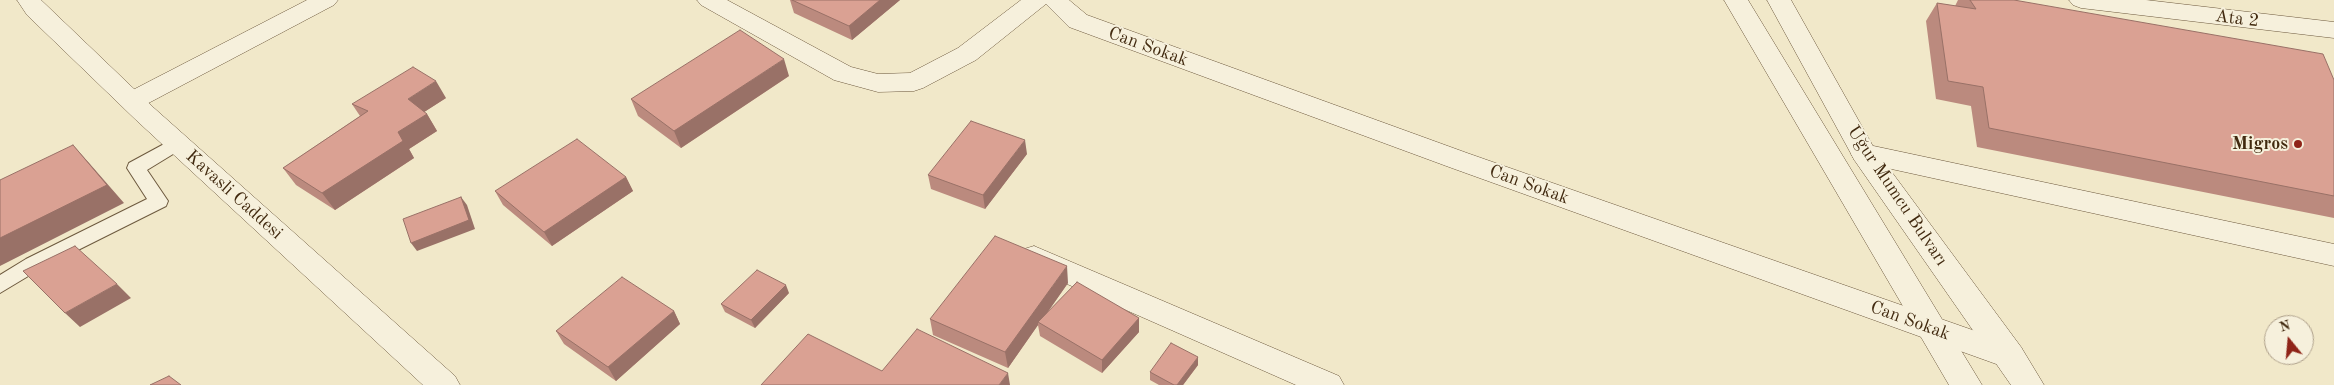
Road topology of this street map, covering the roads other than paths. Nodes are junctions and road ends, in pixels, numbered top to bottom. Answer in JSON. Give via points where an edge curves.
{"nodes":[{"id":1,"x":29,"y":0,"type":"edge"},
{"id":2,"x":326,"y":0,"type":"edge"},
{"id":3,"x":709,"y":0,"type":"edge"},
{"id":4,"x":1036,"y":0,"type":"edge"},
{"id":5,"x":1055,"y":0,"type":"edge"},
{"id":6,"x":1736,"y":0,"type":"edge"},
{"id":7,"x":1779,"y":0,"type":"edge"},
{"id":8,"x":2081,"y":0,"type":"edge"},
{"id":9,"x":2334,"y":30,"type":"edge"},
{"id":10,"x":132,"y":101,"type":"junction"},
{"id":11,"x":177,"y":143,"type":"junction"},
{"id":12,"x":1864,"y":154,"type":"junction"},
{"id":13,"x":1014,"y":248,"type":"edge"},
{"id":14,"x":2334,"y":255,"type":"edge"},
{"id":15,"x":0,"y":285,"type":"edge"},
{"id":16,"x":1933,"y":328,"type":"junction"},
{"id":17,"x":2010,"y":356,"type":"junction"},
{"id":18,"x":444,"y":385,"type":"edge"},
{"id":19,"x":1328,"y":385,"type":"edge"},
{"id":20,"x":1966,"y":385,"type":"edge"},
{"id":21,"x":2028,"y":385,"type":"edge"}],
"edges":[{"from":1,"to":10,"type":"street","name":"Kavasli Caddesi","via":[[35,10]]},
{"from":2,"to":10,"type":"street"},
{"from":3,"to":4,"type":"street","via":[[843,74],[878,83],[914,82],[967,54]]},
{"from":5,"to":16,"type":"street","name":"Can Sokak","via":[[1078,21]]},
{"from":6,"to":16,"type":"street","name":"Uğur Mumcu Bulvarı"},
{"from":7,"to":12,"type":"street","name":"Uğur Mumcu Bulvarı"},
{"from":8,"to":9,"type":"street","name":"Ata 2"},
{"from":10,"to":11,"type":"street","name":"Kavasli Caddesi"},
{"from":11,"to":15,"type":"lane","via":[[136,168],[159,201],[33,264]]},
{"from":11,"to":18,"type":"street","name":"Kavasli Caddesi"},
{"from":12,"to":14,"type":"street"},
{"from":12,"to":17,"type":"street","name":"Uğur Mumcu Bulvarı"},
{"from":13,"to":19,"type":"street"},
{"from":16,"to":17,"type":"street","name":"Can Sokak"},
{"from":16,"to":20,"type":"street","name":"Uğur Mumcu Bulvarı"},
{"from":17,"to":21,"type":"street","name":"Uğur Mumcu Bulvarı"}]}
